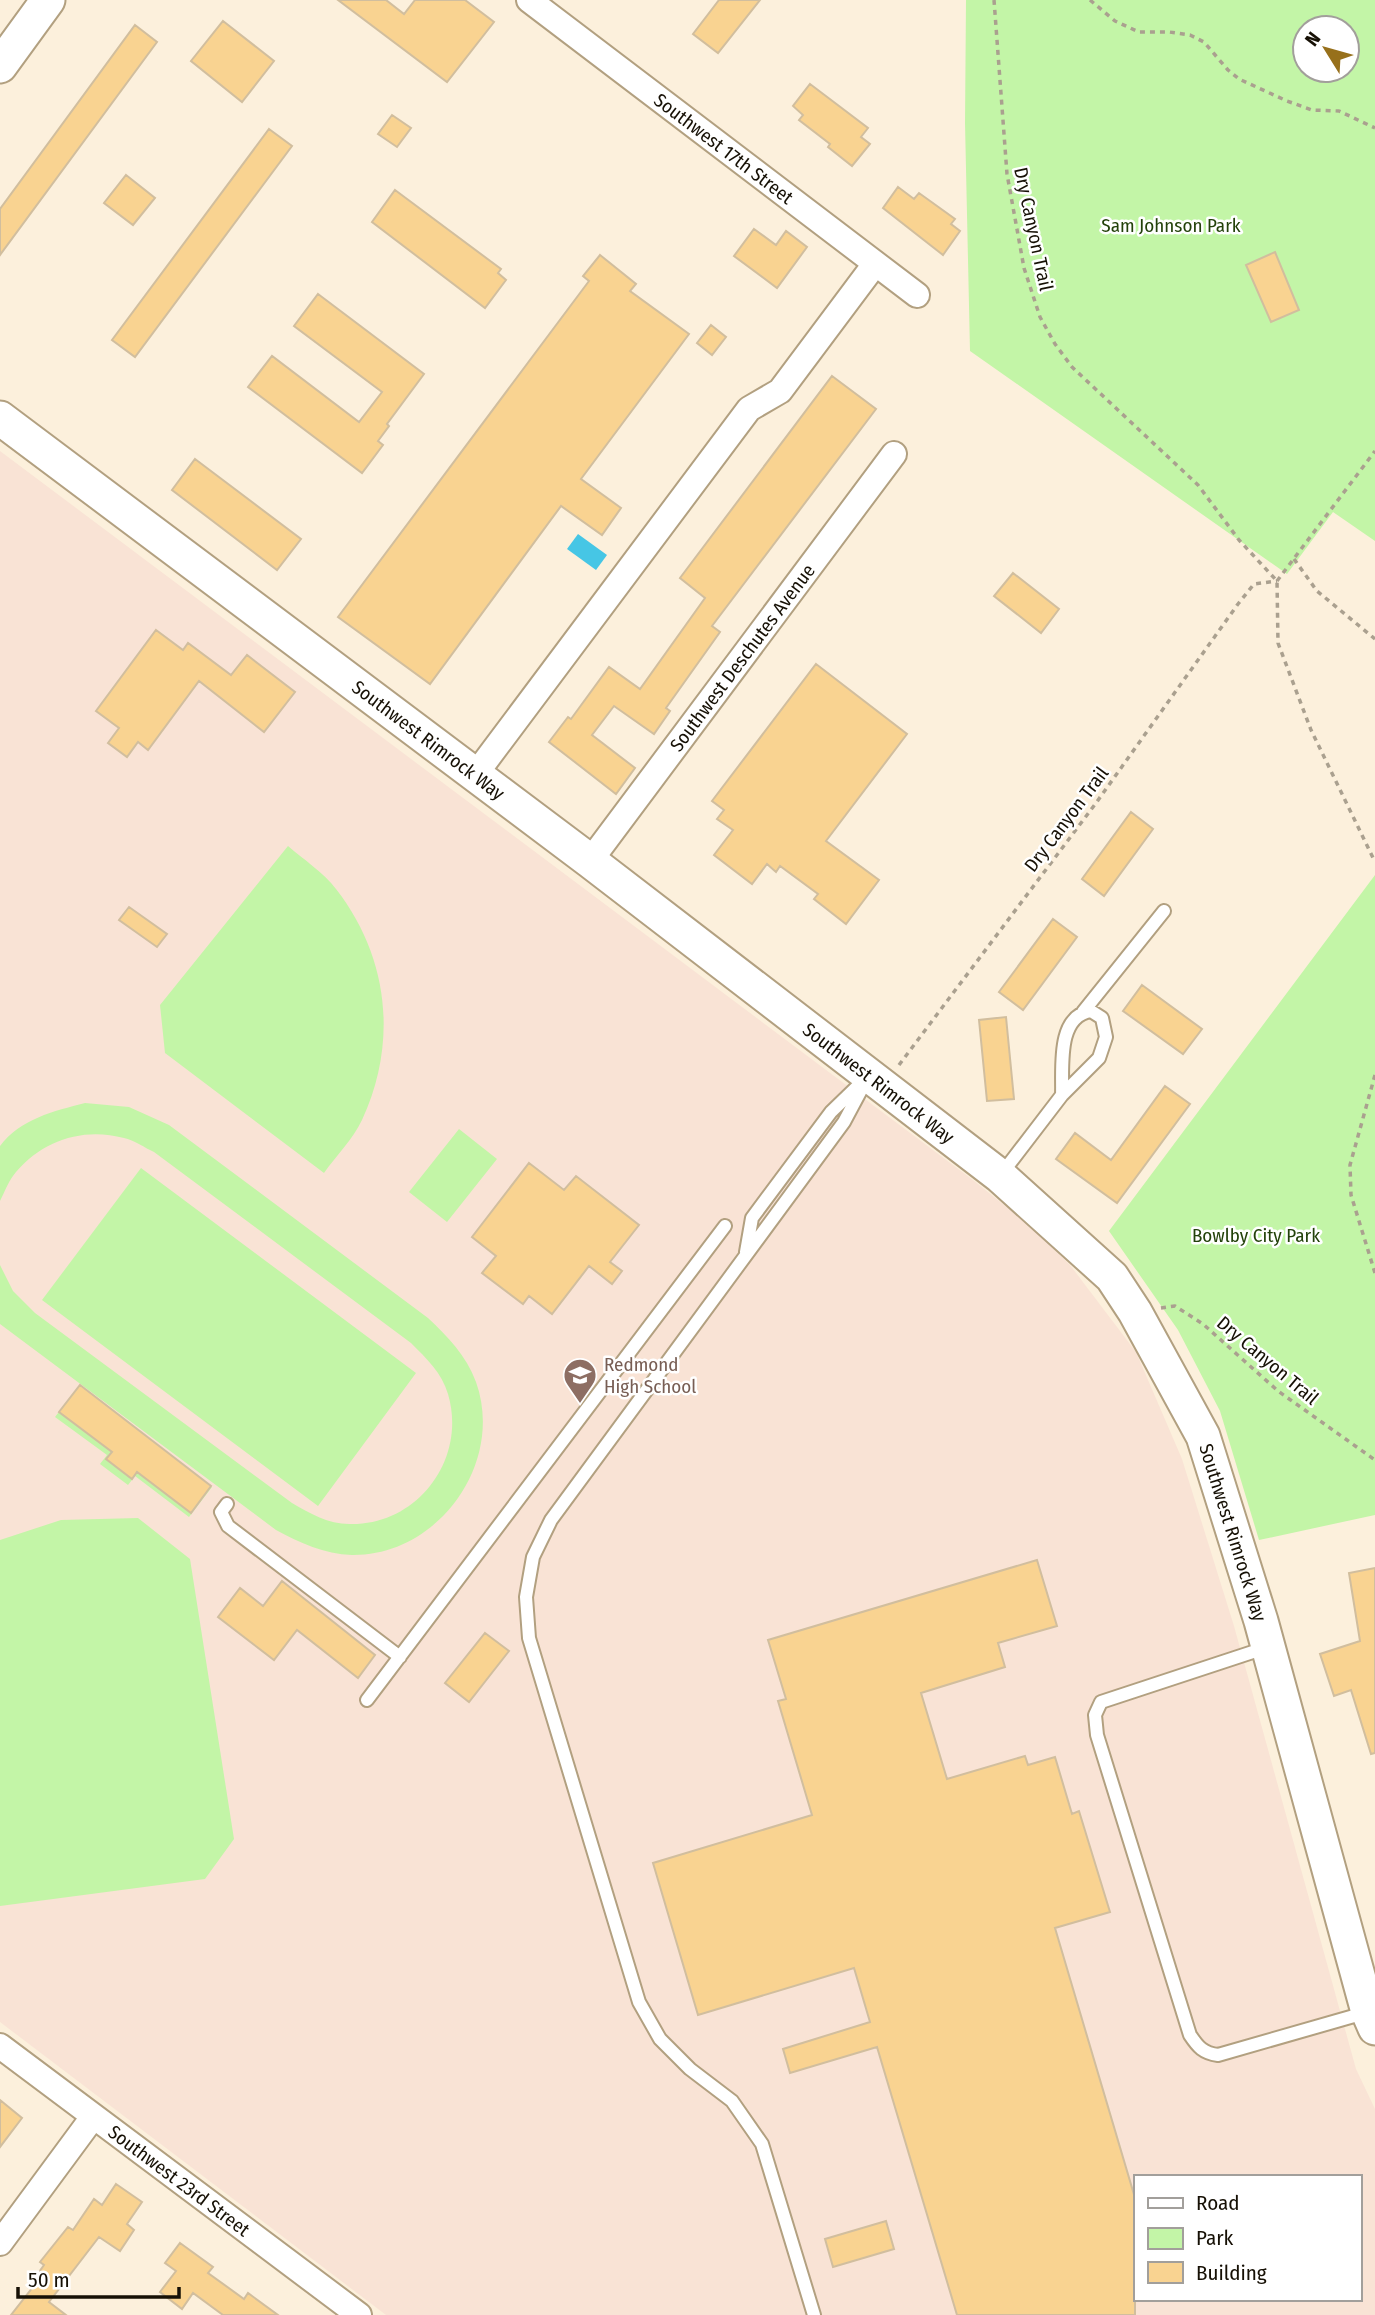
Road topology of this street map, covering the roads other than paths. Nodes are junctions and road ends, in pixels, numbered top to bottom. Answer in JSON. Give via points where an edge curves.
{"nodes":[{"id":1,"x":48,"y":0,"type":"edge"},
{"id":2,"x":529,"y":0,"type":"edge"},
{"id":3,"x":0,"y":66,"type":"edge"},
{"id":4,"x":875,"y":264,"type":"junction"},
{"id":5,"x":917,"y":295,"type":"dead end"},
{"id":6,"x":0,"y":418,"type":"edge"},
{"id":7,"x":894,"y":454,"type":"dead end"},
{"id":8,"x":475,"y":775,"type":"junction"},
{"id":9,"x":590,"y":861,"type":"junction"},
{"id":10,"x":1164,"y":911,"type":"dead end"},
{"id":11,"x":1083,"y":1012,"type":"junction"},
{"id":12,"x":876,"y":1081,"type":"junction"},
{"id":13,"x":1062,"y":1095,"type":"junction"},
{"id":14,"x":1000,"y":1176,"type":"junction"},
{"id":15,"x":725,"y":1226,"type":"dead end"},
{"id":16,"x":227,"y":1504,"type":"dead end"},
{"id":17,"x":1268,"y":1647,"type":"junction"},
{"id":18,"x":400,"y":1657,"type":"junction"},
{"id":19,"x":367,"y":1700,"type":"dead end"},
{"id":20,"x":1371,"y":2020,"type":"edge"},
{"id":21,"x":0,"y":2046,"type":"edge"},
{"id":22,"x":93,"y":2117,"type":"junction"},
{"id":23,"x":0,"y":2243,"type":"edge"},
{"id":24,"x":359,"y":2315,"type":"edge"},
{"id":25,"x":814,"y":2315,"type":"edge"}],
"edges":[{"from":1,"to":3,"type":"main road"},
{"from":2,"to":4,"type":"street","name":"Southwest 17th Street"},
{"from":4,"to":5,"type":"street","name":"Southwest 17th Street"},
{"from":4,"to":8,"type":"street","via":[[780,390],[749,409]]},
{"from":6,"to":8,"type":"main road","name":"Southwest Rimrock Way"},
{"from":7,"to":9,"type":"street","name":"Southwest Deschutes Avenue"},
{"from":8,"to":9,"type":"main road","name":"Southwest Rimrock Way"},
{"from":9,"to":12,"type":"main road","name":"Southwest Rimrock Way"},
{"from":10,"to":11,"type":"lane"},
{"from":11,"to":13,"type":"lane","via":[[1065,1038]]},
{"from":11,"to":13,"type":"lane","via":[[1102,1018],[1106,1037],[1099,1058]]},
{"from":12,"to":14,"type":"main road","name":"Southwest Rimrock Way"},
{"from":12,"to":25,"type":"lane","via":[[551,1520],[533,1557],[526,1597],[529,1638],[639,2001],[660,2039],[732,2101],[762,2144]]},
{"from":13,"to":14,"type":"lane"},
{"from":14,"to":17,"type":"main road","name":"Southwest Rimrock Way","via":[[1112,1277],[1135,1312],[1203,1436]]},
{"from":15,"to":18,"type":"lane"},
{"from":16,"to":18,"type":"lane","via":[[221,1513],[228,1526]]},
{"from":17,"to":20,"type":"main road","name":"Southwest Rimrock Way"},
{"from":17,"to":20,"type":"lane","via":[[1101,1702],[1095,1715],[1097,1735],[1190,2035],[1198,2046],[1206,2054],[1218,2055]]},
{"from":18,"to":19,"type":"lane"},
{"from":21,"to":22,"type":"street","name":"Southwest 23rd Street"},
{"from":22,"to":23,"type":"street"},
{"from":22,"to":24,"type":"street","name":"Southwest 23rd Street"}]}
